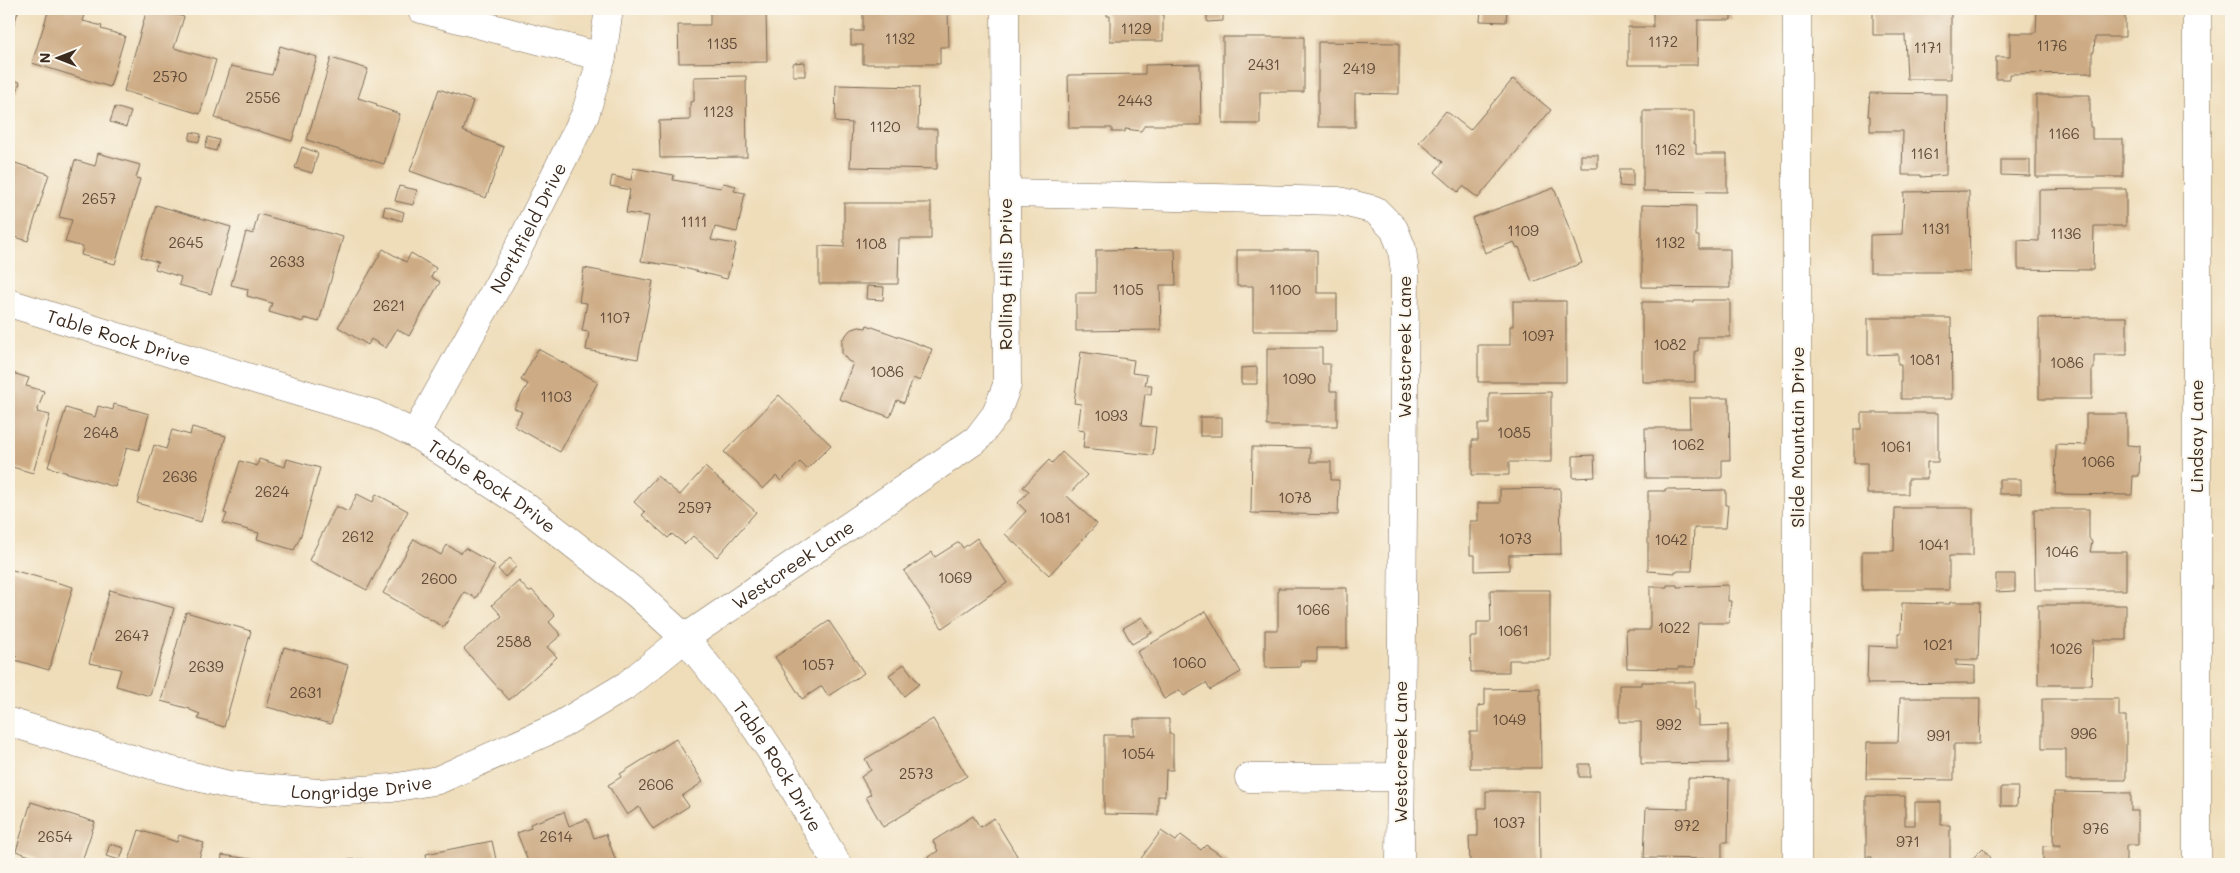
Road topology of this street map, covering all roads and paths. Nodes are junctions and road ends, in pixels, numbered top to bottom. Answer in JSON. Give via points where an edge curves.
{"nodes":[{"id":1,"x":421,"y":9,"type":"edge"},
{"id":2,"x":609,"y":9,"type":"edge"},
{"id":3,"x":1005,"y":9,"type":"edge"},
{"id":4,"x":1796,"y":9,"type":"edge"},
{"id":5,"x":2197,"y":9,"type":"edge"},
{"id":6,"x":602,"y":57,"type":"junction"},
{"id":7,"x":1005,"y":193,"type":"junction"},
{"id":8,"x":9,"y":302,"type":"edge"},
{"id":9,"x":415,"y":434,"type":"junction"},
{"id":10,"x":901,"y":490,"type":"joint"},
{"id":11,"x":684,"y":638,"type":"junction"},
{"id":12,"x":9,"y":722,"type":"edge"},
{"id":13,"x":1249,"y":778,"type":"dead end"},
{"id":14,"x":1400,"y":778,"type":"junction"},
{"id":15,"x":837,"y":864,"type":"edge"},
{"id":16,"x":1400,"y":864,"type":"edge"},
{"id":17,"x":1796,"y":864,"type":"edge"},
{"id":18,"x":2196,"y":864,"type":"edge"}],
"edges":[{"from":1,"to":6,"type":"street"},
{"from":2,"to":6,"type":"street","name":"Northfield Drive"},
{"from":3,"to":7,"type":"street","name":"Rolling Hills Drive"},
{"from":4,"to":17,"type":"street","name":"Slide Mountain Drive"},
{"from":5,"to":18,"type":"street","name":"Lindsay Lane"},
{"from":6,"to":9,"type":"street","name":"Northfield Drive","via":[[585,116],[517,251]]},
{"from":7,"to":10,"type":"street","name":"Rolling Hills Drive","via":[[1007,385],[996,414],[977,439]]},
{"from":7,"to":14,"type":"street","name":"Westcreek Lane","via":[[1338,201],[1375,210],[1394,229],[1402,249],[1405,274]]},
{"from":8,"to":9,"type":"street","name":"Table Rock Drive","via":[[374,414]]},
{"from":9,"to":11,"type":"street","name":"Table Rock Drive","via":[[522,502]]},
{"from":10,"to":11,"type":"street","name":"Westcreek Lane"},
{"from":11,"to":12,"type":"street","name":"Longridge Drive","via":[[627,685],[557,727],[438,780],[392,788],[318,793],[229,785]]},
{"from":11,"to":15,"type":"street","name":"Table Rock Drive","via":[[749,718]]},
{"from":13,"to":14,"type":"street"},
{"from":14,"to":16,"type":"street","name":"Westcreek Lane"}]}
